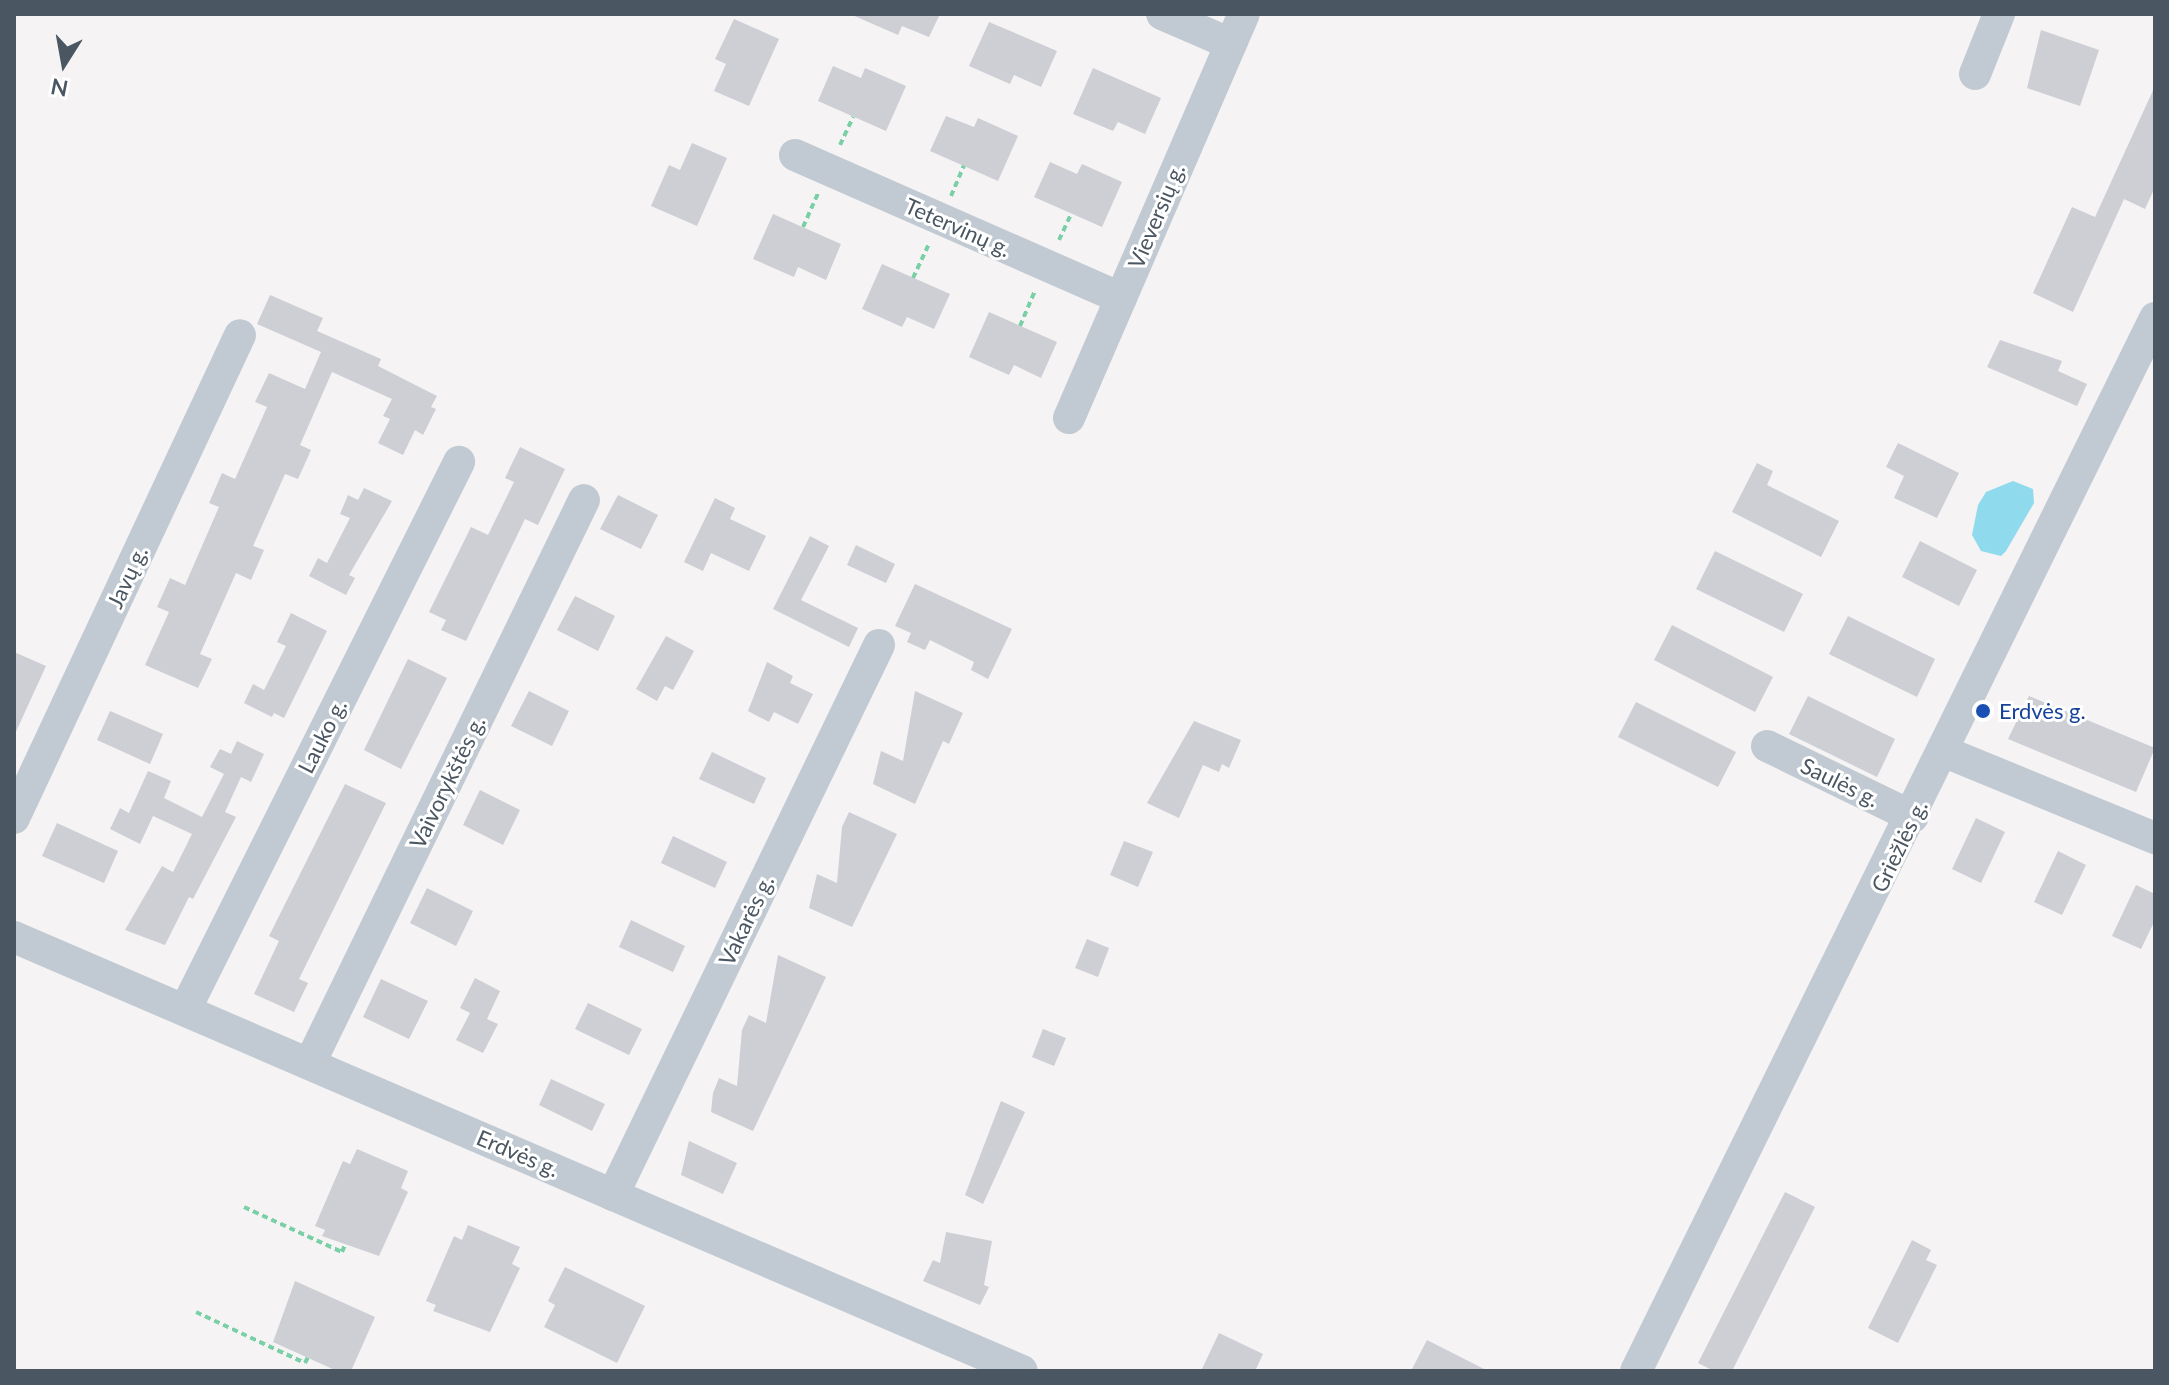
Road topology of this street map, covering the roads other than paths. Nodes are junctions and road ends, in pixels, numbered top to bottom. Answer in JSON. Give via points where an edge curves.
{"nodes":[{"id":1,"x":1162,"y":14,"type":"edge"},
{"id":2,"x":1244,"y":14,"type":"edge"},
{"id":3,"x":1999,"y":14,"type":"edge"},
{"id":4,"x":1231,"y":44,"type":"junction"},
{"id":5,"x":1975,"y":74,"type":"dead end"},
{"id":6,"x":795,"y":155,"type":"dead end"},
{"id":7,"x":1121,"y":298,"type":"junction"},
{"id":8,"x":2155,"y":318,"type":"edge"},
{"id":9,"x":240,"y":335,"type":"dead end"},
{"id":10,"x":1069,"y":418,"type":"dead end"},
{"id":11,"x":459,"y":462,"type":"dead end"},
{"id":12,"x":584,"y":500,"type":"dead end"},
{"id":13,"x":879,"y":645,"type":"dead end"},
{"id":14,"x":1767,"y":746,"type":"dead end"},
{"id":15,"x":1945,"y":752,"type":"junction"},
{"id":16,"x":1913,"y":817,"type":"junction"},
{"id":17,"x":14,"y":818,"type":"edge"},
{"id":18,"x":2155,"y":838,"type":"edge"},
{"id":19,"x":14,"y":937,"type":"edge"},
{"id":20,"x":185,"y":1010,"type":"junction"},
{"id":21,"x":310,"y":1063,"type":"junction"},
{"id":22,"x":613,"y":1195,"type":"junction"},
{"id":23,"x":1022,"y":1371,"type":"edge"},
{"id":24,"x":1636,"y":1371,"type":"edge"}],
"edges":[{"from":1,"to":4,"type":"street"},
{"from":2,"to":4,"type":"street","name":"Vieversių g."},
{"from":3,"to":5,"type":"street"},
{"from":4,"to":7,"type":"street","name":"Vieversių g."},
{"from":6,"to":7,"type":"street","name":"Tetervinų g."},
{"from":7,"to":10,"type":"street","name":"Vieversių g."},
{"from":8,"to":15,"type":"street","name":"Griežlės g."},
{"from":9,"to":17,"type":"street","name":"Javų g."},
{"from":11,"to":20,"type":"street","name":"Lauko g."},
{"from":12,"to":21,"type":"street","name":"Vaivorykštės g."},
{"from":13,"to":22,"type":"street","name":"Vakarės g."},
{"from":14,"to":16,"type":"street","name":"Saulės g."},
{"from":15,"to":16,"type":"street","name":"Griežlės g."},
{"from":15,"to":18,"type":"street"},
{"from":16,"to":24,"type":"street","name":"Griežlės g."},
{"from":19,"to":20,"type":"street","name":"Erdvės g."},
{"from":20,"to":21,"type":"street","name":"Erdvės g."},
{"from":21,"to":22,"type":"street","name":"Erdvės g."},
{"from":22,"to":23,"type":"street","name":"Erdvės g."}]}
